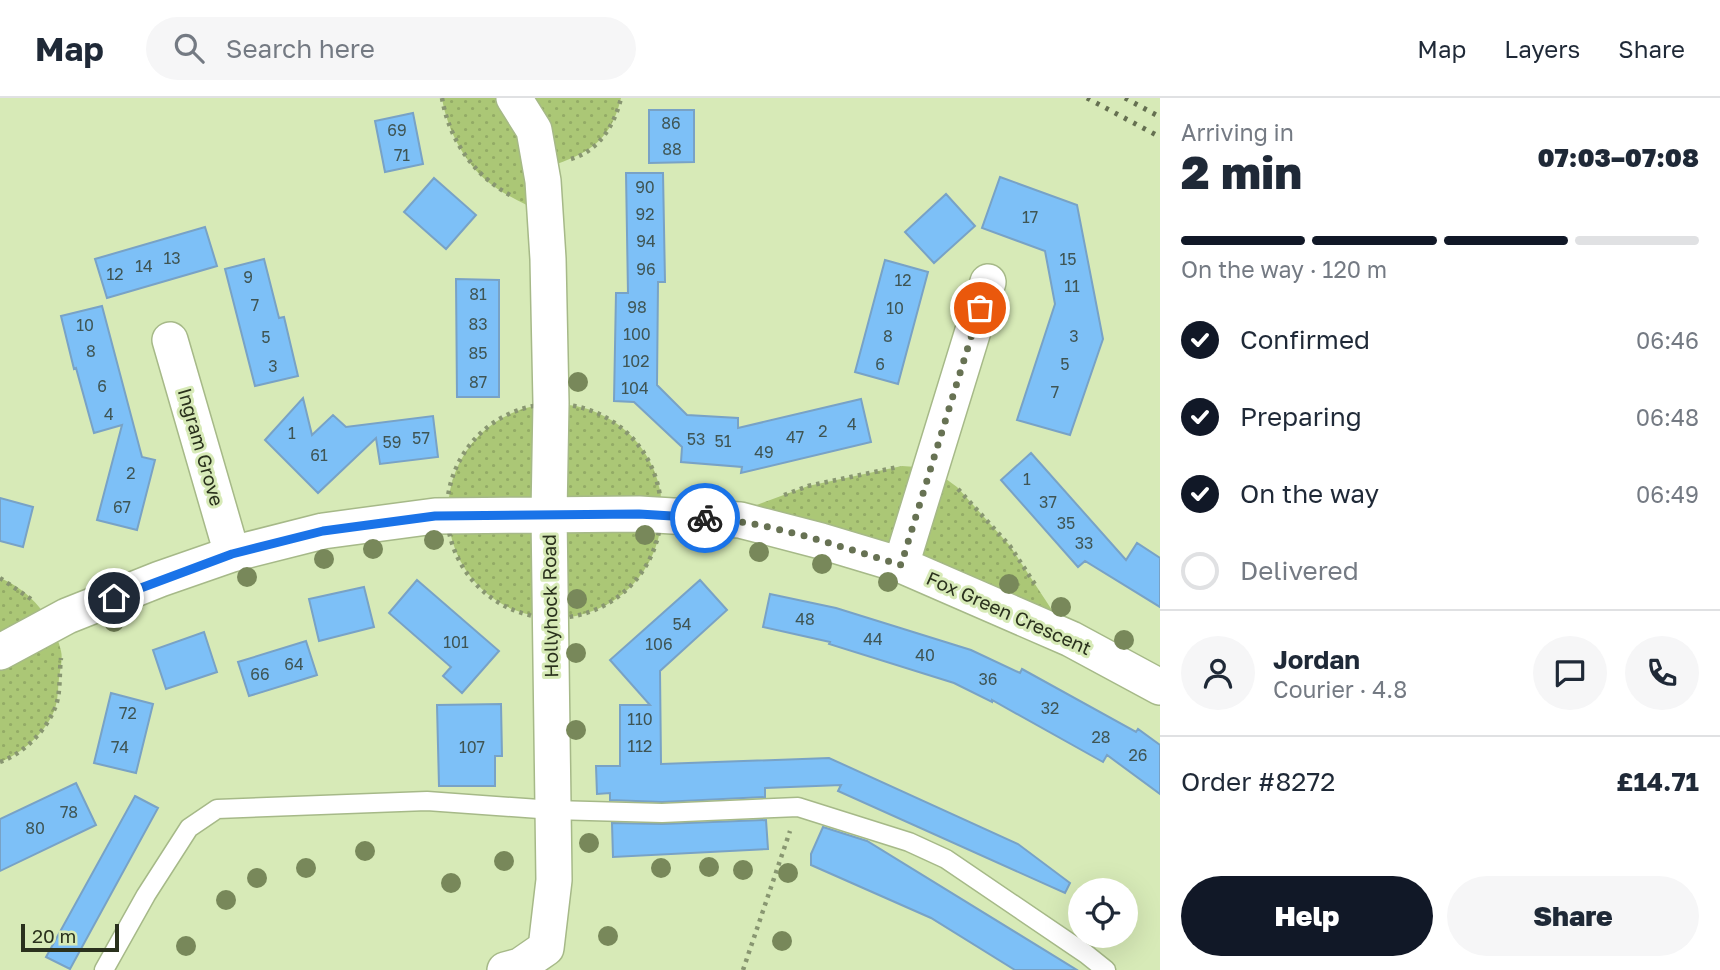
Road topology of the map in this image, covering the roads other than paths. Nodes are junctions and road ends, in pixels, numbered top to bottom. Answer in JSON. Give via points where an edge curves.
{"nodes":[{"id":1,"x":514,"y":98,"type":"edge"},
{"id":2,"x":988,"y":282,"type":"dead end"},
{"id":3,"x":170,"y":340,"type":"dead end"},
{"id":4,"x":549,"y":514,"type":"junction"},
{"id":5,"x":232,"y":554,"type":"junction"},
{"id":6,"x":901,"y":565,"type":"junction"},
{"id":7,"x":0,"y":652,"type":"edge"},
{"id":8,"x":1160,"y":687,"type":"edge"},
{"id":9,"x":553,"y":810,"type":"junction"},
{"id":10,"x":104,"y":970,"type":"edge"},
{"id":11,"x":505,"y":970,"type":"edge"},
{"id":12,"x":1106,"y":970,"type":"edge"}],
"edges":[{"from":1,"to":4,"type":"street","name":"Hollyhock Road","via":[[534,130],[545,214]]},
{"from":2,"to":6,"type":"street"},
{"from":3,"to":5,"type":"street","name":"Ingram Grove"},
{"from":4,"to":5,"type":"street","name":"Fox Green Crescent","via":[[435,516],[323,531]]},
{"from":4,"to":6,"type":"street","name":"Fox Green Crescent","via":[[740,520]]},
{"from":4,"to":9,"type":"street","name":"Hollyhock Road"},
{"from":5,"to":7,"type":"street","name":"Fox Green Crescent","via":[[67,616]]},
{"from":6,"to":8,"type":"street","name":"Fox Green Crescent","via":[[1072,639]]},
{"from":9,"to":10,"type":"lane","via":[[426,802],[217,809],[189,828]]},
{"from":9,"to":11,"type":"street","name":"Hollyhock Road","via":[[554,880],[546,948],[520,966]]},
{"from":9,"to":12,"type":"lane","via":[[662,813],[798,807],[909,842],[946,859]]}]}
